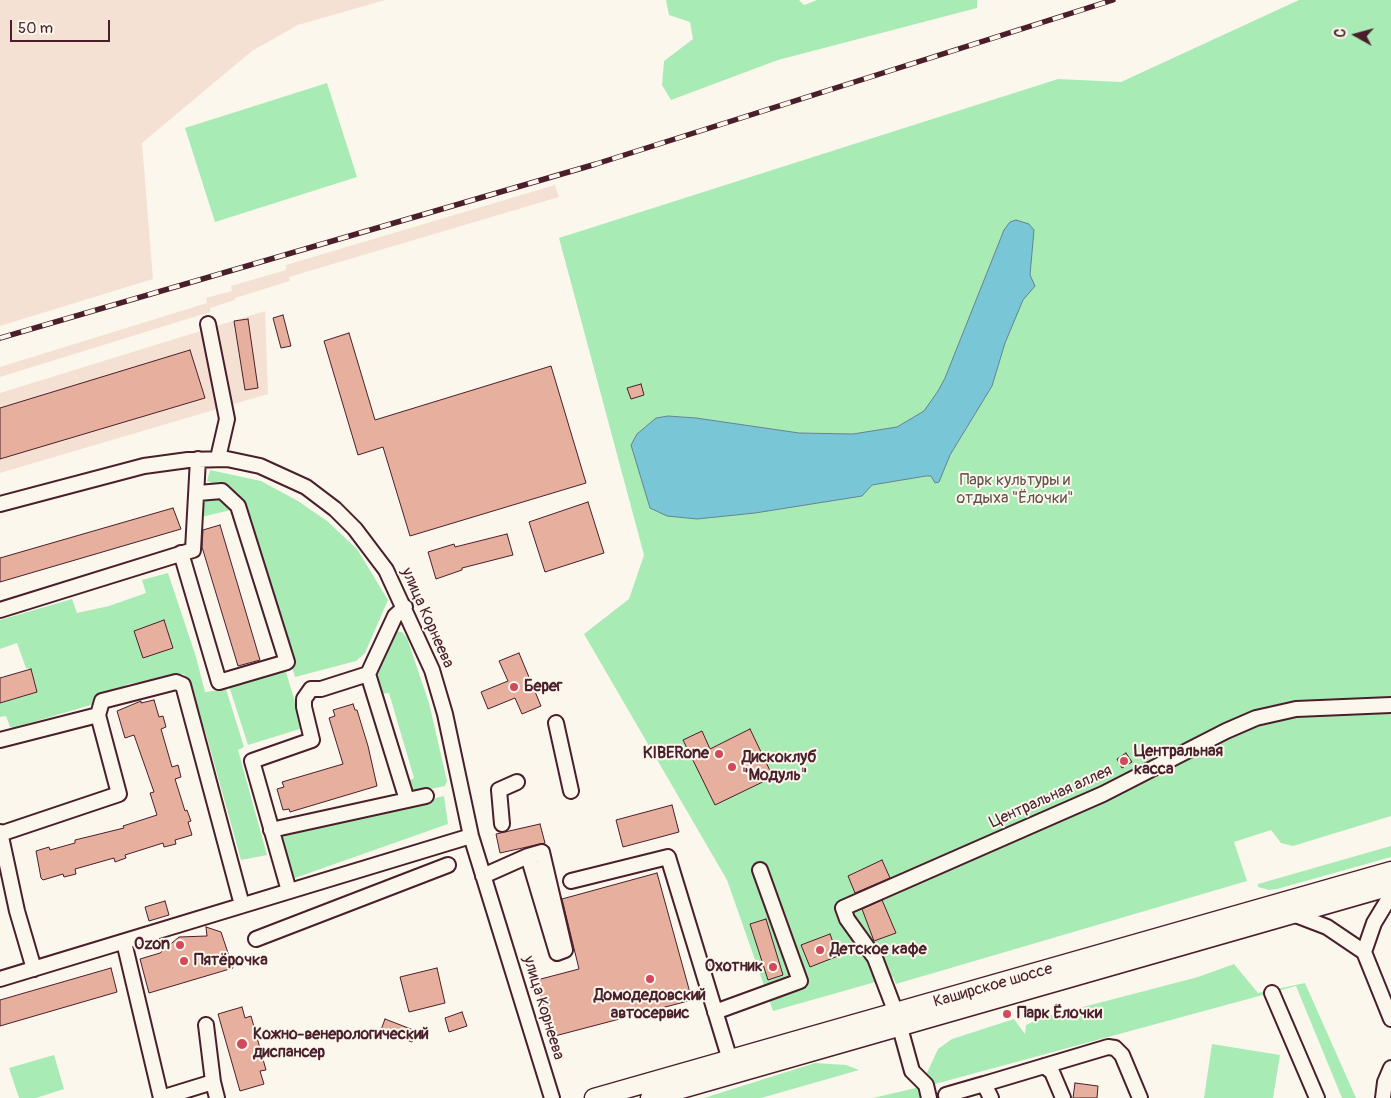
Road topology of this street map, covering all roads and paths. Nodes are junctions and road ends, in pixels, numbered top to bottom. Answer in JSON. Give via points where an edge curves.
{"nodes":[{"id":1,"x":208,"y":324,"type":"dead end"},
{"id":2,"x":218,"y":458,"type":"junction"},
{"id":3,"x":198,"y":459,"type":"junction"},
{"id":4,"x":198,"y":493,"type":"junction"},
{"id":5,"x":0,"y":504,"type":"edge"},
{"id":6,"x":181,"y":553,"type":"junction"},
{"id":7,"x":405,"y":606,"type":"junction"},
{"id":8,"x":0,"y":610,"type":"edge"},
{"id":9,"x":368,"y":674,"type":"junction"},
{"id":10,"x":1391,"y":705,"type":"edge"},
{"id":11,"x":98,"y":714,"type":"junction"},
{"id":12,"x":556,"y":723,"type":"dead end"},
{"id":13,"x":0,"y":740,"type":"edge"},
{"id":14,"x":517,"y":782,"type":"dead end"},
{"id":15,"x":571,"y":791,"type":"dead end"},
{"id":16,"x":426,"y":796,"type":"dead end"},
{"id":17,"x":407,"y":800,"type":"junction"},
{"id":18,"x":502,"y":824,"type":"dead end"},
{"id":19,"x":271,"y":830,"type":"junction"},
{"id":20,"x":0,"y":833,"type":"edge"},
{"id":21,"x":471,"y":836,"type":"junction"},
{"id":22,"x":528,"y":856,"type":"junction"},
{"id":23,"x":448,"y":865,"type":"dead end"},
{"id":24,"x":760,"y":870,"type":"dead end"},
{"id":25,"x":1391,"y":871,"type":"edge"},
{"id":26,"x":483,"y":876,"type":"junction"},
{"id":27,"x":571,"y":881,"type":"dead end"},
{"id":28,"x":1391,"y":886,"type":"edge"},
{"id":29,"x":288,"y":891,"type":"junction"},
{"id":30,"x":1391,"y":895,"type":"edge"},
{"id":31,"x":242,"y":905,"type":"junction"},
{"id":32,"x":1294,"y":914,"type":"junction"},
{"id":33,"x":256,"y":940,"type":"dead end"},
{"id":34,"x":124,"y":942,"type":"junction"},
{"id":35,"x":1364,"y":952,"type":"junction"},
{"id":36,"x":34,"y":969,"type":"junction"},
{"id":37,"x":0,"y":979,"type":"edge"},
{"id":38,"x":1272,"y":993,"type":"dead end"},
{"id":39,"x":715,"y":1012,"type":"junction"},
{"id":40,"x":1391,"y":1019,"type":"edge"},
{"id":41,"x":898,"y":1020,"type":"junction"},
{"id":42,"x":206,"y":1025,"type":"dead end"},
{"id":43,"x":730,"y":1060,"type":"junction"},
{"id":44,"x":1044,"y":1066,"type":"junction"},
{"id":45,"x":1391,"y":1068,"type":"edge"},
{"id":46,"x":212,"y":1082,"type":"junction"},
{"id":47,"x":984,"y":1084,"type":"junction"},
{"id":48,"x":946,"y":1095,"type":"dead end"},
{"id":49,"x":217,"y":1098,"type":"edge"},
{"id":50,"x":552,"y":1098,"type":"edge"},
{"id":51,"x":594,"y":1098,"type":"edge"},
{"id":52,"x":650,"y":1098,"type":"edge"},
{"id":53,"x":929,"y":1098,"type":"edge"},
{"id":54,"x":991,"y":1098,"type":"edge"},
{"id":55,"x":1063,"y":1098,"type":"edge"},
{"id":56,"x":1140,"y":1098,"type":"edge"},
{"id":57,"x":1316,"y":1098,"type":"edge"},
{"id":58,"x":1383,"y":1098,"type":"edge"}],
"edges":[{"from":1,"to":2,"type":"street","via":[[227,419]]},
{"from":2,"to":3,"type":"street","name":"улица Корнеева"},
{"from":2,"to":7,"type":"street","name":"улица Корнеева","via":[[260,466],[324,499],[373,549]]},
{"from":3,"to":4,"type":"street"},
{"from":3,"to":5,"type":"street","name":"улица Корнеева","via":[[128,469]]},
{"from":4,"to":6,"type":"street","via":[[193,550]]},
{"from":4,"to":6,"type":"street","via":[[222,491],[238,506],[287,662],[219,682]]},
{"from":6,"to":8,"type":"street"},
{"from":7,"to":9,"type":"street","via":[[395,616]]},
{"from":7,"to":21,"type":"street","name":"улица Корнеева","via":[[441,699]]},
{"from":9,"to":17,"type":"street"},
{"from":9,"to":19,"type":"street","via":[[321,689],[311,689],[304,699],[304,707],[312,740],[252,761]]},
{"from":10,"to":41,"type":"street","name":"Центральная аллея","via":[[1296,709],[1256,718],[1103,794],[843,908],[847,919],[875,958]]},
{"from":11,"to":13,"type":"street"},
{"from":11,"to":20,"type":"street","via":[[119,794]]},
{"from":11,"to":31,"type":"street","via":[[102,701],[176,682],[184,685]]},
{"from":12,"to":15,"type":"street"},
{"from":14,"to":18,"type":"street","via":[[499,790]]},
{"from":16,"to":17,"type":"street"},
{"from":17,"to":19,"type":"street"},
{"from":19,"to":29,"type":"street"},
{"from":20,"to":36,"type":"street"},
{"from":21,"to":26,"type":"street","name":"улица Корнеева"},
{"from":21,"to":29,"type":"street"},
{"from":22,"to":22,"type":"street","via":[[542,852],[565,950],[556,953]]},
{"from":22,"to":26,"type":"street"},
{"from":23,"to":33,"type":"street"},
{"from":24,"to":39,"type":"street","via":[[800,981]]},
{"from":25,"to":41,"type":"main road","name":"Каширское шоссе"},
{"from":26,"to":50,"type":"street","name":"улица Корнеева"},
{"from":27,"to":39,"type":"street","via":[[668,856]]},
{"from":28,"to":32,"type":"main road","name":"Каширское шоссе"},
{"from":29,"to":31,"type":"street"},
{"from":30,"to":35,"type":"street","via":[[1374,923]]},
{"from":31,"to":34,"type":"street"},
{"from":32,"to":35,"type":"street","via":[[1327,927]]},
{"from":32,"to":41,"type":"main road","name":"Каширское шоссе"},
{"from":34,"to":36,"type":"street"},
{"from":34,"to":46,"type":"street","via":[[161,1098]]},
{"from":35,"to":40,"type":"street"},
{"from":36,"to":37,"type":"street"},
{"from":38,"to":57,"type":"street"},
{"from":39,"to":43,"type":"street"},
{"from":41,"to":43,"type":"main road","name":"Каширское шоссе"},
{"from":41,"to":52,"type":"main road","name":"Каширское шоссе"},
{"from":41,"to":53,"type":"street","via":[[912,1070],[926,1085]]},
{"from":42,"to":46,"type":"street"},
{"from":43,"to":51,"type":"main road","name":"Каширское шоссе"},
{"from":44,"to":47,"type":"street"},
{"from":44,"to":55,"type":"street","via":[[1052,1072]]},
{"from":44,"to":56,"type":"street","via":[[1108,1047],[1115,1048],[1122,1055]]},
{"from":45,"to":58,"type":"street"},
{"from":46,"to":49,"type":"street"},
{"from":47,"to":48,"type":"street"},
{"from":47,"to":54,"type":"street"}]}
